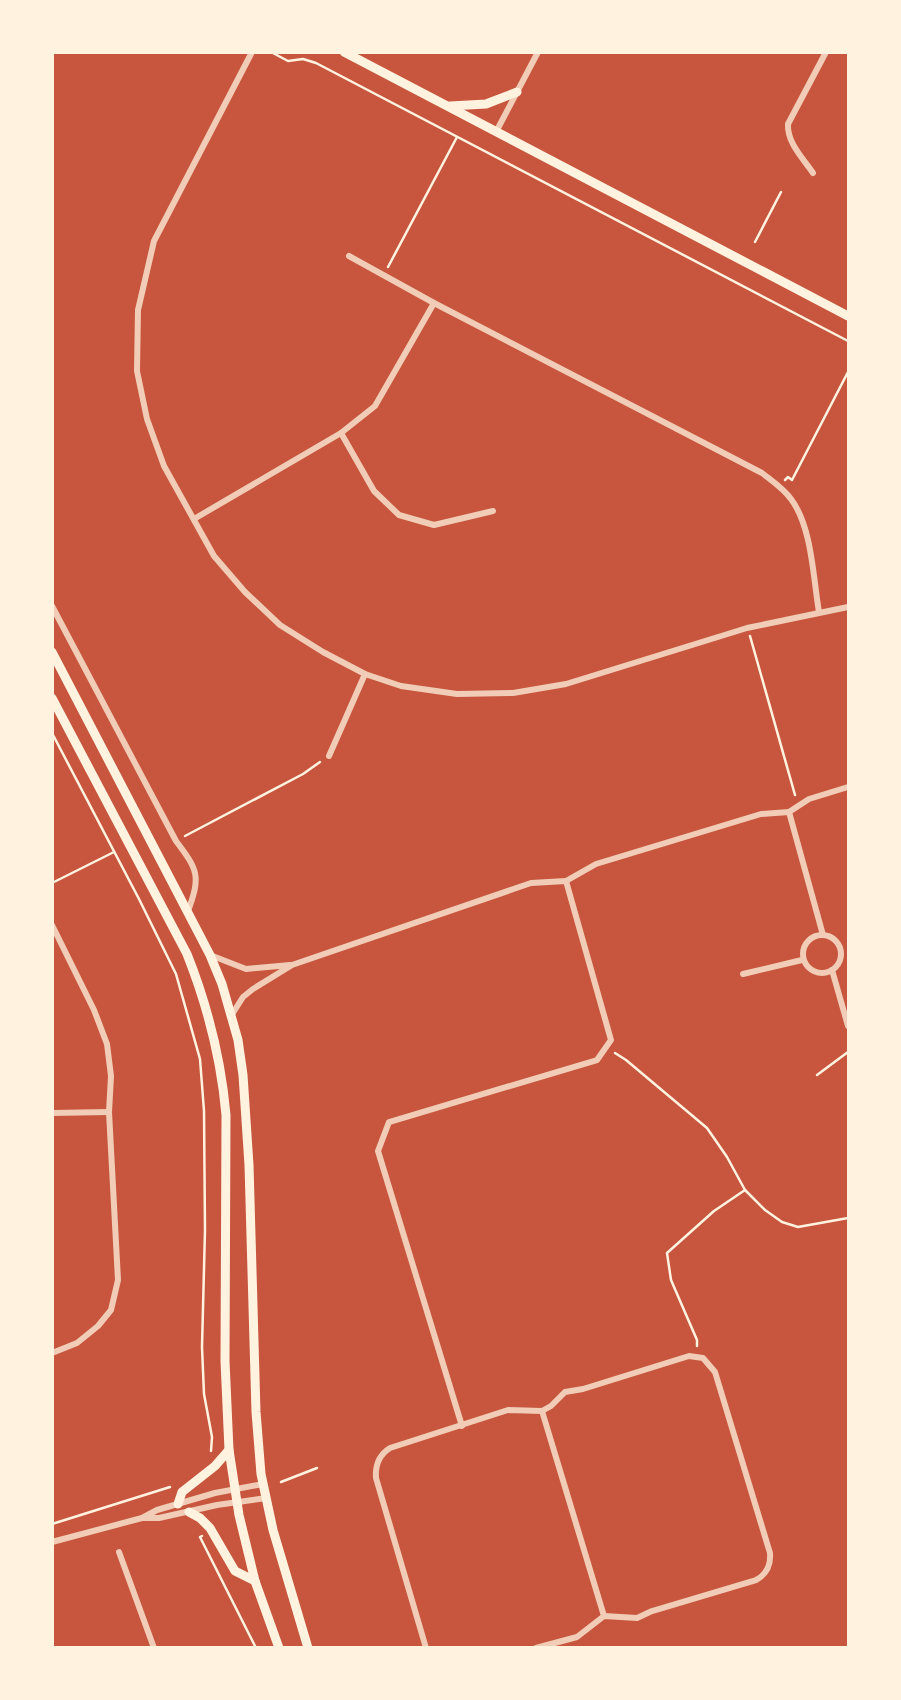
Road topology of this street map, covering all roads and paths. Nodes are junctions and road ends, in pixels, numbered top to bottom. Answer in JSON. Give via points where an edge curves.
{"nodes":[{"id":1,"x":252,"y":52,"type":"edge"},
{"id":2,"x":271,"y":52,"type":"edge"},
{"id":3,"x":344,"y":52,"type":"edge"},
{"id":4,"x":538,"y":52,"type":"edge"},
{"id":5,"x":826,"y":52,"type":"edge"},
{"id":6,"x":517,"y":92,"type":"junction"},
{"id":7,"x":448,"y":107,"type":"junction"},
{"id":8,"x":496,"y":132,"type":"junction"},
{"id":9,"x":457,"y":137,"type":"junction"},
{"id":10,"x":813,"y":173,"type":"dead end"},
{"id":11,"x":781,"y":192,"type":"dead end"},
{"id":12,"x":755,"y":242,"type":"dead end"},
{"id":13,"x":349,"y":256,"type":"dead end"},
{"id":14,"x":384,"y":276,"type":"junction"},
{"id":15,"x":434,"y":303,"type":"junction"},
{"id":16,"x":849,"y":306,"type":"edge"},
{"id":17,"x":836,"y":309,"type":"junction"},
{"id":18,"x":849,"y":316,"type":"edge"},
{"id":19,"x":849,"y":341,"type":"edge"},
{"id":20,"x":849,"y":372,"type":"edge"},
{"id":21,"x":341,"y":433,"type":"junction"},
{"id":22,"x":785,"y":481,"type":"dead end"},
{"id":23,"x":494,"y":511,"type":"dead end"},
{"id":24,"x":194,"y":519,"type":"junction"},
{"id":25,"x":52,"y":606,"type":"edge"},
{"id":26,"x":849,"y":607,"type":"edge"},
{"id":27,"x":819,"y":612,"type":"junction"},
{"id":28,"x":747,"y":628,"type":"junction"},
{"id":29,"x":52,"y":652,"type":"edge"},
{"id":30,"x":365,"y":674,"type":"junction"},
{"id":31,"x":52,"y":698,"type":"edge"},
{"id":32,"x":52,"y":733,"type":"edge"},
{"id":33,"x":329,"y":756,"type":"joint"},
{"id":34,"x":849,"y":788,"type":"edge"},
{"id":35,"x":797,"y":805,"type":"junction"},
{"id":36,"x":789,"y":812,"type":"junction"},
{"id":37,"x":176,"y":841,"type":"junction"},
{"id":38,"x":114,"y":852,"type":"junction"},
{"id":39,"x":566,"y":881,"type":"junction"},
{"id":40,"x":52,"y":883,"type":"edge"},
{"id":41,"x":188,"y":911,"type":"junction"},
{"id":42,"x":52,"y":925,"type":"edge"},
{"id":43,"x":823,"y":935,"type":"junction"},
{"id":44,"x":210,"y":955,"type":"junction"},
{"id":45,"x":802,"y":960,"type":"junction"},
{"id":46,"x":292,"y":965,"type":"junction"},
{"id":47,"x":832,"y":970,"type":"junction"},
{"id":48,"x":743,"y":974,"type":"dead end"},
{"id":49,"x":231,"y":1016,"type":"junction"},
{"id":50,"x":849,"y":1026,"type":"edge"},
{"id":51,"x":606,"y":1048,"type":"junction"},
{"id":52,"x":849,"y":1052,"type":"edge"},
{"id":53,"x":817,"y":1075,"type":"dead end"},
{"id":54,"x":110,"y":1112,"type":"junction"},
{"id":55,"x":52,"y":1114,"type":"edge"},
{"id":56,"x":745,"y":1189,"type":"junction"},
{"id":57,"x":849,"y":1218,"type":"edge"},
{"id":58,"x":52,"y":1353,"type":"edge"},
{"id":59,"x":697,"y":1356,"type":"junction"},
{"id":60,"x":542,"y":1412,"type":"junction"},
{"id":61,"x":462,"y":1426,"type":"junction"},
{"id":62,"x":229,"y":1450,"type":"junction"},
{"id":63,"x":209,"y":1458,"type":"dead end"},
{"id":64,"x":317,"y":1468,"type":"dead end"},
{"id":65,"x":281,"y":1482,"type":"dead end"},
{"id":66,"x":177,"y":1483,"type":"dead end"},
{"id":67,"x":263,"y":1484,"type":"junction"},
{"id":68,"x":234,"y":1489,"type":"junction"},
{"id":69,"x":266,"y":1498,"type":"junction"},
{"id":70,"x":237,"y":1502,"type":"junction"},
{"id":71,"x":178,"y":1504,"type":"junction"},
{"id":72,"x":189,"y":1512,"type":"junction"},
{"id":73,"x":142,"y":1518,"type":"junction"},
{"id":74,"x":52,"y":1524,"type":"edge"},
{"id":75,"x":200,"y":1537,"type":"dead end"},
{"id":76,"x":52,"y":1542,"type":"edge"},
{"id":77,"x":119,"y":1552,"type":"dead end"},
{"id":78,"x":256,"y":1581,"type":"junction"},
{"id":79,"x":604,"y":1616,"type":"junction"},
{"id":80,"x":154,"y":1647,"type":"edge"},
{"id":81,"x":257,"y":1647,"type":"edge"},
{"id":82,"x":279,"y":1647,"type":"edge"},
{"id":83,"x":307,"y":1647,"type":"edge"},
{"id":84,"x":426,"y":1647,"type":"edge"},
{"id":85,"x":536,"y":1647,"type":"edge"}],
"edges":[{"from":1,"to":24,"type":"street","via":[[155,241],[138,310],[137,371],[147,419],[164,466]]},
{"from":2,"to":9,"type":"path","via":[[288,61],[316,63]]},
{"from":3,"to":7,"type":"main road"},
{"from":4,"to":6,"type":"street"},
{"from":5,"to":10,"type":"street","via":[[787,132]]},
{"from":6,"to":7,"type":"main road","via":[[486,104]]},
{"from":6,"to":8,"type":"street"},
{"from":7,"to":8,"type":"main road"},
{"from":8,"to":17,"type":"main road"},
{"from":9,"to":14,"type":"path"},
{"from":9,"to":19,"type":"path"},
{"from":11,"to":12,"type":"path"},
{"from":13,"to":14,"type":"street"},
{"from":14,"to":15,"type":"street"},
{"from":15,"to":21,"type":"street","via":[[375,406]]},
{"from":15,"to":27,"type":"street","via":[[762,473],[780,487],[804,522]]},
{"from":16,"to":17,"type":"main road"},
{"from":17,"to":18,"type":"main road"},
{"from":20,"to":22,"type":"path","via":[[792,480],[788,477]]},
{"from":21,"to":23,"type":"street","via":[[374,491],[398,515],[434,525]]},
{"from":21,"to":24,"type":"street"},
{"from":24,"to":30,"type":"street","via":[[214,556],[280,625]]},
{"from":25,"to":37,"type":"street"},
{"from":26,"to":27,"type":"street"},
{"from":27,"to":28,"type":"street"},
{"from":28,"to":30,"type":"street","via":[[566,684],[513,693],[457,694],[401,686]]},
{"from":28,"to":35,"type":"path"},
{"from":29,"to":41,"type":"main road"},
{"from":30,"to":33,"type":"street"},
{"from":31,"to":62,"type":"main road","via":[[187,954],[216,1044],[226,1115]]},
{"from":32,"to":38,"type":"path"},
{"from":33,"to":37,"type":"path"},
{"from":34,"to":35,"type":"street"},
{"from":35,"to":36,"type":"street"},
{"from":36,"to":39,"type":"street","via":[[761,814],[596,864]]},
{"from":36,"to":43,"type":"street"},
{"from":37,"to":41,"type":"street","via":[[198,882]]},
{"from":38,"to":40,"type":"path"},
{"from":38,"to":63,"type":"path","via":[[176,974],[201,1059],[202,1347],[212,1437]]},
{"from":39,"to":46,"type":"street","via":[[531,883]]},
{"from":39,"to":51,"type":"street","via":[[611,1040]]},
{"from":41,"to":44,"type":"main road"},
{"from":42,"to":54,"type":"street","via":[[107,1044]]},
{"from":43,"to":45,"type":"street","via":[[816,934],[804,944]]},
{"from":43,"to":47,"type":"street","via":[[831,936],[842,948],[840,963]]},
{"from":44,"to":46,"type":"street","via":[[246,969]]},
{"from":44,"to":49,"type":"main road"},
{"from":45,"to":47,"type":"street","via":[[812,972]]},
{"from":45,"to":48,"type":"street"},
{"from":46,"to":49,"type":"street","via":[[243,997]]},
{"from":47,"to":50,"type":"street"},
{"from":49,"to":67,"type":"main road","via":[[247,1115],[256,1412]]},
{"from":51,"to":56,"type":"path","via":[[707,1128]]},
{"from":51,"to":61,"type":"street","via":[[597,1060],[389,1122],[385,1132],[378,1151]]},
{"from":52,"to":53,"type":"path"},
{"from":54,"to":55,"type":"street"},
{"from":54,"to":58,"type":"street","via":[[118,1280],[111,1310],[77,1343]]},
{"from":56,"to":57,"type":"path","via":[[765,1210],[798,1227]]},
{"from":56,"to":59,"type":"path","via":[[667,1253],[671,1280],[697,1340]]},
{"from":59,"to":60,"type":"street","via":[[565,1392]]},
{"from":59,"to":79,"type":"street","via":[[715,1373],[770,1564],[756,1580],[637,1618]]},
{"from":60,"to":61,"type":"street","via":[[508,1410]]},
{"from":60,"to":79,"type":"street"},
{"from":61,"to":84,"type":"street","via":[[390,1448],[376,1468]]},
{"from":62,"to":68,"type":"main road"},
{"from":62,"to":71,"type":"main road","via":[[182,1492]]},
{"from":64,"to":65,"type":"path"},
{"from":66,"to":74,"type":"path"},
{"from":67,"to":68,"type":"street"},
{"from":67,"to":69,"type":"main road"},
{"from":68,"to":70,"type":"main road"},
{"from":68,"to":71,"type":"street"},
{"from":69,"to":70,"type":"street"},
{"from":69,"to":83,"type":"main road"},
{"from":70,"to":72,"type":"street"},
{"from":70,"to":78,"type":"main road"},
{"from":71,"to":73,"type":"street"},
{"from":72,"to":73,"type":"street"},
{"from":72,"to":78,"type":"main road","via":[[210,1528],[235,1570]]},
{"from":73,"to":76,"type":"street"},
{"from":75,"to":81,"type":"path"},
{"from":77,"to":80,"type":"street"},
{"from":78,"to":82,"type":"main road"},
{"from":79,"to":85,"type":"street","via":[[577,1637]]}]}
